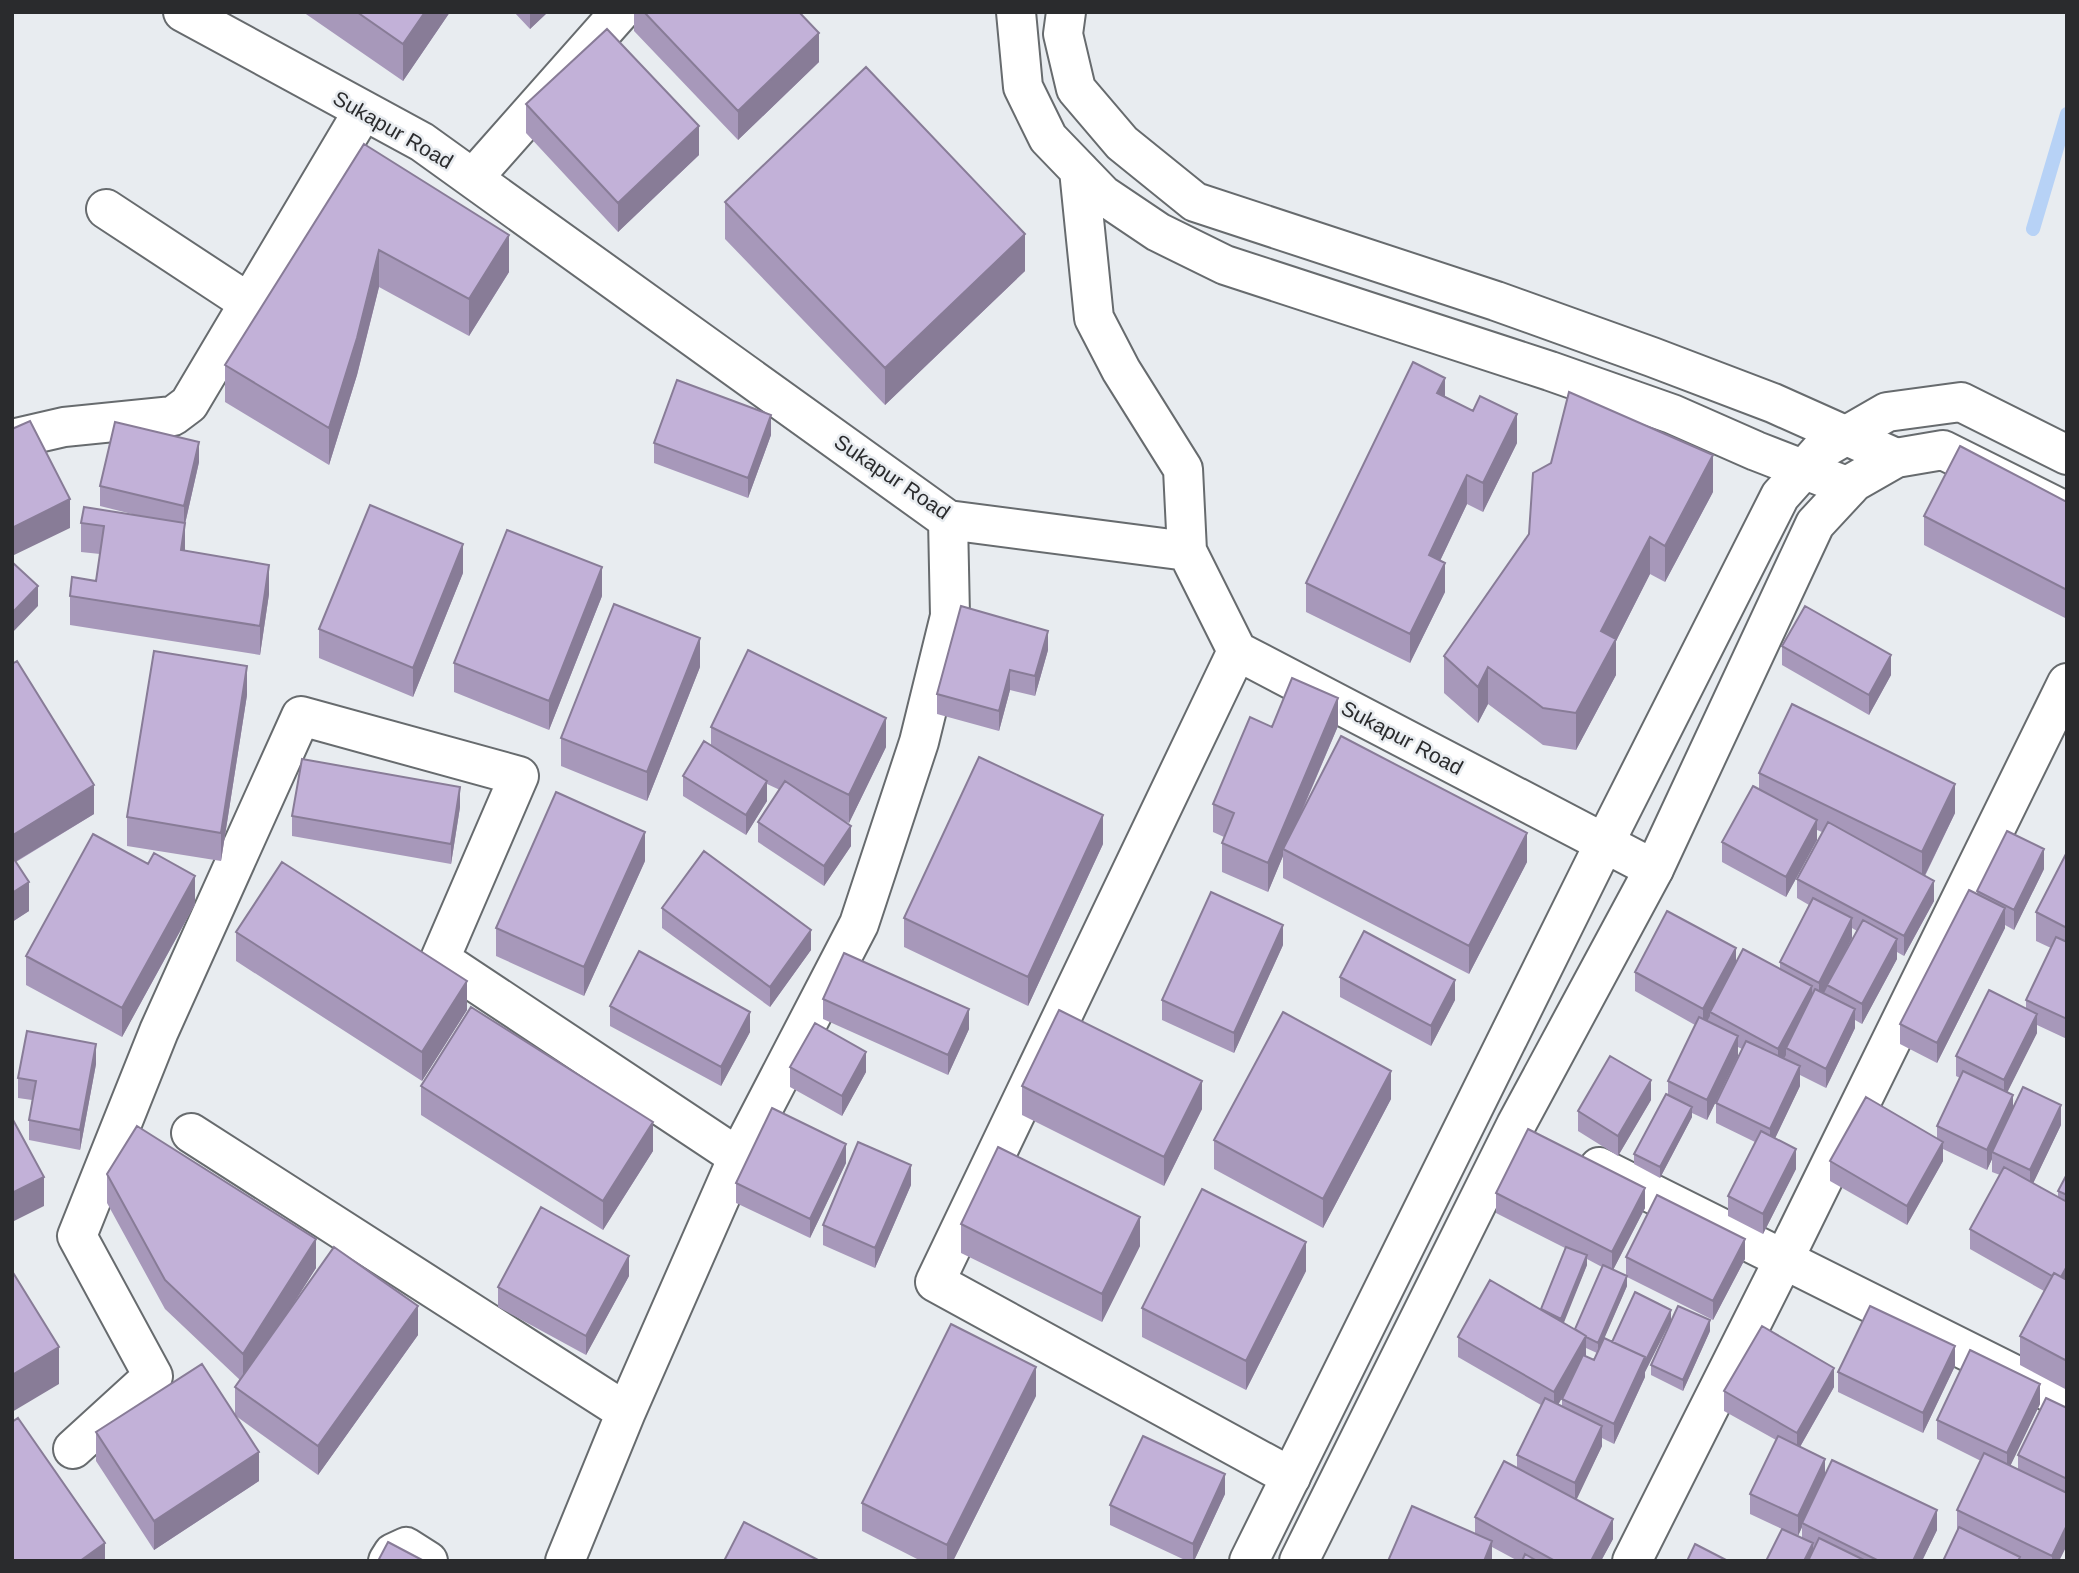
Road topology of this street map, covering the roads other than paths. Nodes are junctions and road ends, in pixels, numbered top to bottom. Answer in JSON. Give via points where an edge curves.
{"nodes":[{"id":1,"x":183,"y":12,"type":"edge"},
{"id":2,"x":620,"y":12,"type":"edge"},
{"id":3,"x":1016,"y":12,"type":"edge"},
{"id":4,"x":1066,"y":12,"type":"edge"},
{"id":5,"x":363,"y":111,"type":"junction"},
{"id":6,"x":1079,"y":170,"type":"junction"},
{"id":7,"x":473,"y":178,"type":"junction"},
{"id":8,"x":106,"y":209,"type":"dead end"},
{"id":9,"x":248,"y":303,"type":"junction"},
{"id":10,"x":1846,"y":435,"type":"junction"},
{"id":11,"x":12,"y":439,"type":"edge"},
{"id":12,"x":2067,"y":455,"type":"edge"},
{"id":13,"x":1896,"y":458,"type":"junction"},
{"id":14,"x":1804,"y":469,"type":"junction"},
{"id":15,"x":1849,"y":487,"type":"junction"},
{"id":16,"x":2067,"y":512,"type":"edge"},
{"id":17,"x":948,"y":520,"type":"junction"},
{"id":18,"x":1187,"y":551,"type":"junction"},
{"id":19,"x":950,"y":616,"type":"junction"},
{"id":20,"x":987,"y":626,"type":"edge"},
{"id":21,"x":1237,"y":651,"type":"junction"},
{"id":22,"x":2067,"y":683,"type":"edge"},
{"id":23,"x":1604,"y":844,"type":"junction"},
{"id":24,"x":1654,"y":869,"type":"junction"},
{"id":25,"x":1516,"y":1125,"type":"junction"},
{"id":26,"x":191,"y":1133,"type":"dead end"},
{"id":27,"x":738,"y":1157,"type":"junction"},
{"id":28,"x":1784,"y":1259,"type":"junction"},
{"id":29,"x":2067,"y":1401,"type":"edge"},
{"id":30,"x":626,"y":1412,"type":"junction"},
{"id":31,"x":73,"y":1449,"type":"dead end"},
{"id":32,"x":1291,"y":1477,"type":"junction"},
{"id":33,"x":388,"y":1561,"type":"edge"},
{"id":34,"x":428,"y":1561,"type":"edge"},
{"id":35,"x":565,"y":1561,"type":"edge"},
{"id":36,"x":1249,"y":1561,"type":"edge"},
{"id":37,"x":1299,"y":1561,"type":"edge"},
{"id":38,"x":1632,"y":1561,"type":"edge"}],
"edges":[{"from":1,"to":5,"type":"street","name":"Sukapur Road"},
{"from":2,"to":7,"type":"street"},
{"from":3,"to":6,"type":"street","via":[[1023,88],[1048,138]]},
{"from":4,"to":10,"type":"street","via":[[1063,34],[1076,89],[1122,143],[1195,202],[1639,352]]},
{"from":5,"to":7,"type":"street","name":"Sukapur Road","via":[[422,142]]},
{"from":5,"to":9,"type":"street"},
{"from":6,"to":14,"type":"street","via":[[1103,195],[1158,232],[1225,265],[1550,371],[1672,414]]},
{"from":6,"to":18,"type":"street","via":[[1094,318],[1183,469]]},
{"from":7,"to":17,"type":"street","name":"Sukapur Road"},
{"from":8,"to":9,"type":"street"},
{"from":9,"to":11,"type":"street","via":[[189,404],[173,416],[64,427]]},
{"from":10,"to":12,"type":"street","via":[[1887,412],[1961,402]]},
{"from":10,"to":13,"type":"street"},
{"from":10,"to":14,"type":"street","via":[[1821,450]]},
{"from":13,"to":15,"type":"street"},
{"from":13,"to":16,"type":"street","via":[[1943,450]]},
{"from":14,"to":15,"type":"street"},
{"from":14,"to":23,"type":"street","via":[[1780,496]]},
{"from":15,"to":24,"type":"street","via":[[1815,524]]},
{"from":17,"to":18,"type":"street","name":"Sukapur Road"},
{"from":17,"to":19,"type":"street"},
{"from":18,"to":21,"type":"street"},
{"from":19,"to":20,"type":"street"},
{"from":19,"to":27,"type":"street","via":[[919,742],[859,925]]},
{"from":21,"to":23,"type":"street","name":"Sukapur Road"},
{"from":21,"to":32,"type":"street","via":[[934,1282]]},
{"from":22,"to":28,"type":"street"},
{"from":23,"to":24,"type":"street","name":"Sukapur Road"},
{"from":23,"to":32,"type":"street"},
{"from":24,"to":25,"type":"street"},
{"from":25,"to":28,"type":"street"},
{"from":25,"to":37,"type":"street"},
{"from":26,"to":30,"type":"street"},
{"from":27,"to":30,"type":"street"},
{"from":27,"to":31,"type":"street","via":[[440,959],[519,776],[301,716],[159,1031],[77,1236],[153,1376]]},
{"from":28,"to":29,"type":"street"},
{"from":28,"to":38,"type":"street"},
{"from":30,"to":35,"type":"street"},
{"from":32,"to":36,"type":"street"},
{"from":33,"to":34,"type":"street","via":[[406,1547]]}]}
